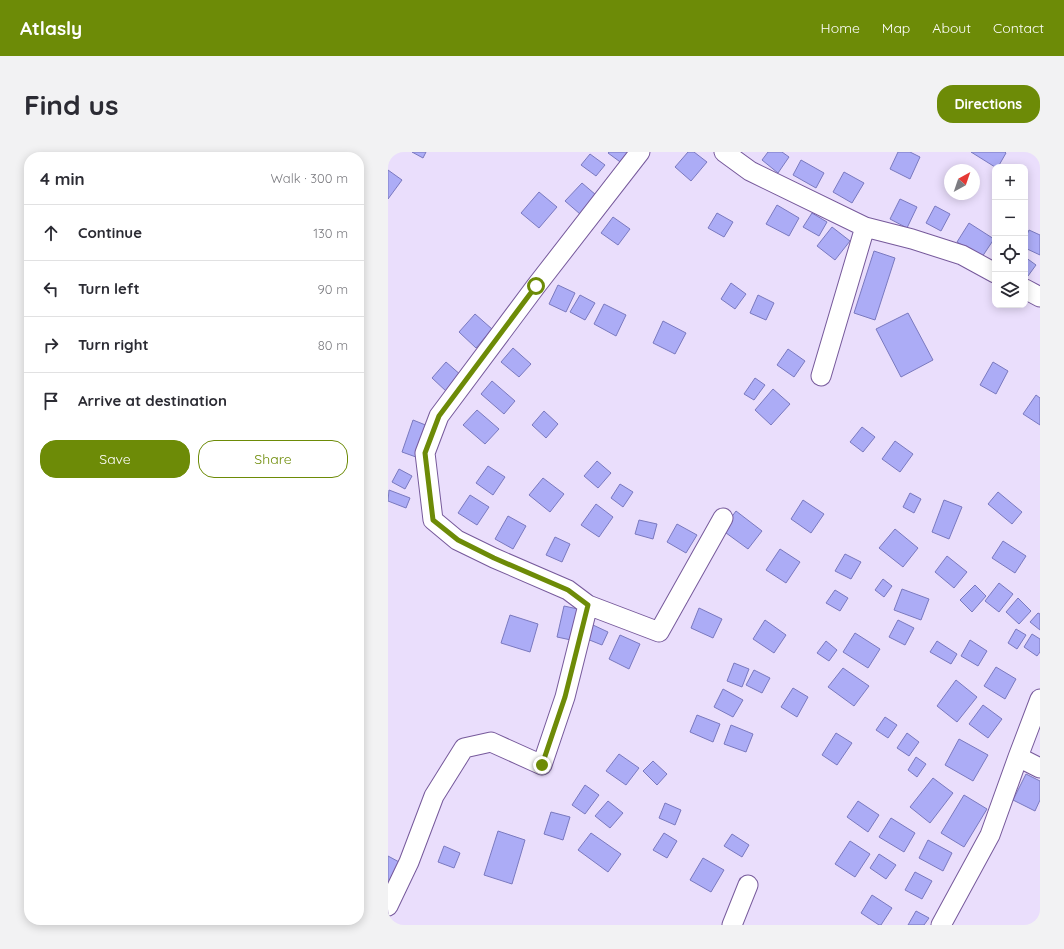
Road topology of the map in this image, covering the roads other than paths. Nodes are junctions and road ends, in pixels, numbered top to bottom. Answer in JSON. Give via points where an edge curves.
{"nodes":[{"id":1,"x":640,"y":152,"type":"edge"},
{"id":2,"x":724,"y":152,"type":"edge"},
{"id":3,"x":864,"y":228,"type":"junction"},
{"id":4,"x":993,"y":272,"type":"edge"},
{"id":5,"x":1028,"y":291,"type":"edge"},
{"id":6,"x":1040,"y":297,"type":"edge"},
{"id":7,"x":821,"y":376,"type":"dead end"},
{"id":8,"x":723,"y":518,"type":"dead end"},
{"id":9,"x":588,"y":605,"type":"junction"},
{"id":10,"x":1040,"y":699,"type":"edge"},
{"id":11,"x":1018,"y":757,"type":"junction"},
{"id":12,"x":1040,"y":768,"type":"edge"},
{"id":13,"x":748,"y":885,"type":"dead end"},
{"id":14,"x":388,"y":906,"type":"edge"},
{"id":15,"x":732,"y":925,"type":"edge"},
{"id":16,"x":941,"y":925,"type":"edge"}],
"edges":[{"from":1,"to":9,"type":"street","via":[[439,416],[425,453],[433,520],[458,540],[568,590]]},
{"from":2,"to":3,"type":"street","via":[[750,171]]},
{"from":3,"to":4,"type":"street","via":[[962,255]]},
{"from":3,"to":7,"type":"street"},
{"from":5,"to":6,"type":"street"},
{"from":8,"to":9,"type":"street","via":[[659,632]]},
{"from":9,"to":14,"type":"street","via":[[565,697],[542,765],[491,742],[464,748],[434,796],[409,862]]},
{"from":10,"to":11,"type":"street"},
{"from":11,"to":12,"type":"street"},
{"from":11,"to":16,"type":"street","via":[[990,835]]},
{"from":13,"to":15,"type":"street"}]}
